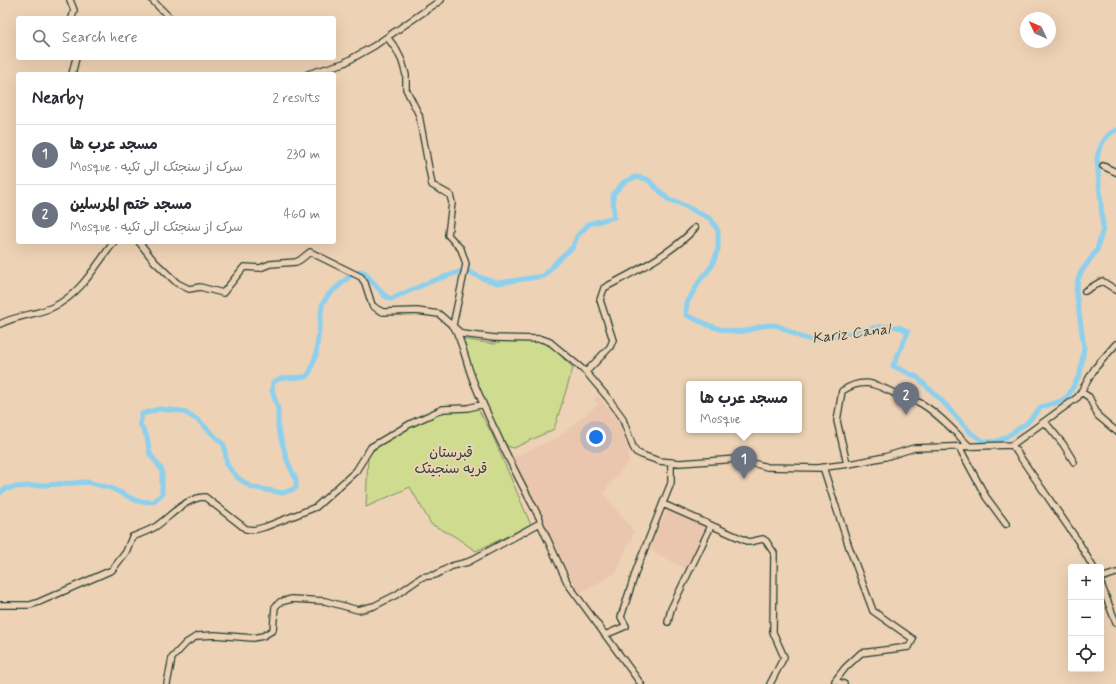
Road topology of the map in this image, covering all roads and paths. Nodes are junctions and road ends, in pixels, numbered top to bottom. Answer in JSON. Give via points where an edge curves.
{"nodes":[{"id":1,"x":70,"y":0,"type":"edge"},
{"id":2,"x":152,"y":0,"type":"edge"},
{"id":3,"x":441,"y":0,"type":"edge"},
{"id":4,"x":72,"y":16,"type":"edge"},
{"id":5,"x":168,"y":16,"type":"edge"},
{"id":6,"x":386,"y":37,"type":"junction"},
{"id":7,"x":76,"y":60,"type":"edge"},
{"id":8,"x":72,"y":72,"type":"edge"},
{"id":9,"x":315,"y":72,"type":"edge"},
{"id":10,"x":1103,"y":166,"type":"dead end"},
{"id":11,"x":1116,"y":172,"type":"edge"},
{"id":12,"x":695,"y":228,"type":"dead end"},
{"id":13,"x":113,"y":244,"type":"edge"},
{"id":14,"x":141,"y":244,"type":"edge"},
{"id":15,"x":1116,"y":290,"type":"edge"},
{"id":16,"x":1084,"y":291,"type":"dead end"},
{"id":17,"x":0,"y":324,"type":"edge"},
{"id":18,"x":453,"y":325,"type":"junction"},
{"id":19,"x":1116,"y":344,"type":"edge"},
{"id":20,"x":586,"y":372,"type":"junction"},
{"id":21,"x":1080,"y":392,"type":"junction"},
{"id":22,"x":483,"y":404,"type":"junction"},
{"id":23,"x":1045,"y":422,"type":"junction"},
{"id":24,"x":1115,"y":430,"type":"edge"},
{"id":25,"x":1012,"y":445,"type":"junction"},
{"id":26,"x":959,"y":447,"type":"junction"},
{"id":27,"x":970,"y":447,"type":"junction"},
{"id":28,"x":671,"y":462,"type":"junction"},
{"id":29,"x":1074,"y":462,"type":"dead end"},
{"id":30,"x":847,"y":464,"type":"junction"},
{"id":31,"x":823,"y":467,"type":"junction"},
{"id":32,"x":662,"y":504,"type":"junction"},
{"id":33,"x":540,"y":523,"type":"junction"},
{"id":34,"x":1006,"y":524,"type":"dead end"},
{"id":35,"x":711,"y":526,"type":"junction"},
{"id":36,"x":1091,"y":564,"type":"edge"},
{"id":37,"x":1116,"y":573,"type":"edge"},
{"id":38,"x":1104,"y":577,"type":"edge"},
{"id":39,"x":1104,"y":592,"type":"edge"},
{"id":40,"x":0,"y":605,"type":"edge"},
{"id":41,"x":668,"y":622,"type":"dead end"},
{"id":42,"x":1116,"y":623,"type":"edge"},
{"id":43,"x":605,"y":635,"type":"junction"},
{"id":44,"x":166,"y":684,"type":"edge"},
{"id":45,"x":641,"y":684,"type":"edge"},
{"id":46,"x":770,"y":684,"type":"edge"},
{"id":47,"x":844,"y":684,"type":"edge"}],
"edges":[{"from":1,"to":4,"type":"street","via":[[74,10]]},
{"from":2,"to":5,"type":"street"},
{"from":3,"to":6,"type":"street"},
{"from":6,"to":9,"type":"street","via":[[344,63]]},
{"from":6,"to":18,"type":"street","via":[[402,62],[406,75],[406,89],[419,115],[432,185],[450,195],[452,204],[448,234],[461,249],[466,264]]},
{"from":7,"to":8,"type":"street"},
{"from":10,"to":11,"type":"street"},
{"from":12,"to":20,"type":"street","via":[[684,240],[604,288],[600,300],[613,340],[610,347]]},
{"from":13,"to":17,"type":"street","via":[[82,285],[70,295],[53,307]]},
{"from":14,"to":18,"type":"street","via":[[177,283],[190,289],[200,287],[220,293],[225,292],[244,267],[260,268],[270,264],[296,262],[310,252],[361,277],[372,305],[377,309],[383,312],[417,311],[439,314]]},
{"from":15,"to":16,"type":"street","via":[[1102,281]]},
{"from":18,"to":20,"type":"street","via":[[462,334],[546,340]]},
{"from":18,"to":22,"type":"street","via":[[461,339],[473,382]]},
{"from":19,"to":21,"type":"street","via":[[1095,368]]},
{"from":20,"to":28,"type":"street","via":[[622,417],[636,452],[659,461]]},
{"from":21,"to":23,"type":"street","via":[[1078,397]]},
{"from":21,"to":24,"type":"street","via":[[1089,397],[1098,416]]},
{"from":22,"to":33,"type":"street"},
{"from":22,"to":40,"type":"street","via":[[468,408],[443,409],[410,424],[371,447],[356,471],[316,507],[254,530],[246,529],[205,497],[199,497],[171,513],[154,527],[132,538],[126,552],[112,570],[57,596],[30,605]]},
{"from":23,"to":25,"type":"street"},
{"from":23,"to":29,"type":"street"},
{"from":25,"to":27,"type":"street"},
{"from":25,"to":36,"type":"street"},
{"from":26,"to":27,"type":"street"},
{"from":26,"to":30,"type":"street","via":[[914,448],[885,457]]},
{"from":26,"to":34,"type":"street","via":[[986,497]]},
{"from":27,"to":30,"type":"street","via":[[921,403],[882,386],[863,382],[852,384],[842,391],[837,421]]},
{"from":28,"to":31,"type":"street","via":[[707,463],[738,460],[767,467]]},
{"from":28,"to":32,"type":"street","via":[[672,483]]},
{"from":30,"to":31,"type":"street"},
{"from":31,"to":47,"type":"street","via":[[873,611],[913,639],[909,647],[861,653],[835,681]]},
{"from":32,"to":35,"type":"street"},
{"from":32,"to":43,"type":"street","via":[[636,568],[622,617],[626,626]]},
{"from":33,"to":43,"type":"street","via":[[568,584]]},
{"from":33,"to":44,"type":"street","via":[[468,562],[452,566],[435,575],[422,577],[374,606],[358,610],[325,601],[292,599],[280,602],[274,607],[273,630],[263,636],[197,636],[186,643],[172,658]]},
{"from":35,"to":41,"type":"street","via":[[671,609]]},
{"from":35,"to":46,"type":"street","via":[[749,542],[763,539],[774,553],[772,632],[784,657]]},
{"from":37,"to":38,"type":"street"},
{"from":39,"to":42,"type":"street"},
{"from":43,"to":45,"type":"street"}]}
